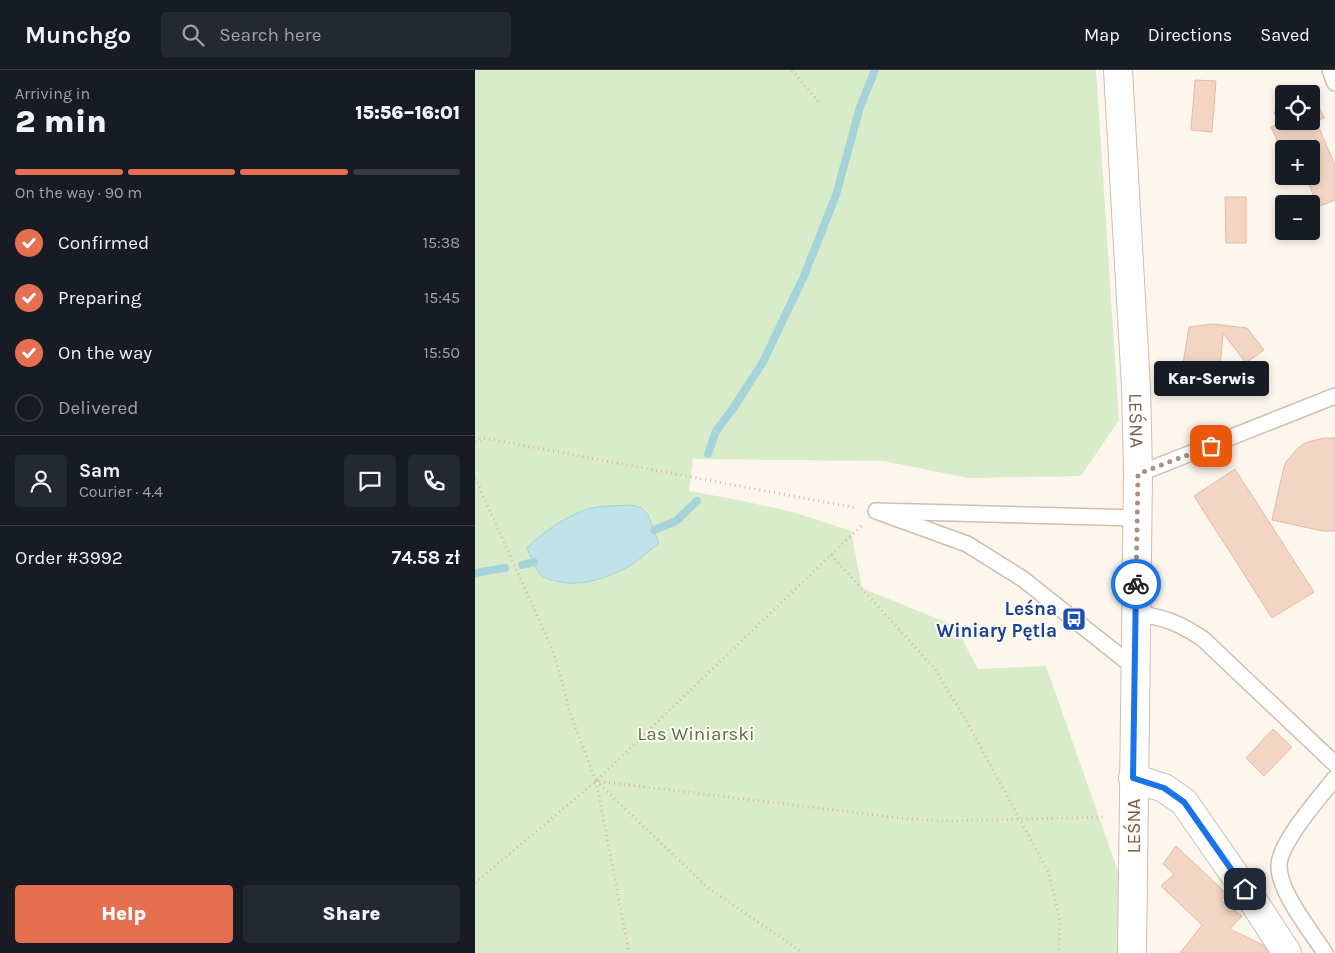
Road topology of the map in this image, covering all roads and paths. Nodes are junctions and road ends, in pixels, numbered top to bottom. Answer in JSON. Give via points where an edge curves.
{"nodes":[{"id":1,"x":792,"y":70,"type":"edge"},
{"id":2,"x":1118,"y":70,"type":"edge"},
{"id":3,"x":1330,"y":70,"type":"edge"},
{"id":4,"x":1335,"y":83,"type":"edge"},
{"id":5,"x":820,"y":104,"type":"dead end"},
{"id":6,"x":1335,"y":396,"type":"edge"},
{"id":7,"x":475,"y":442,"type":"edge"},
{"id":8,"x":1138,"y":474,"type":"junction"},
{"id":9,"x":475,"y":478,"type":"edge"},
{"id":10,"x":876,"y":512,"type":"junction"},
{"id":11,"x":1137,"y":518,"type":"junction"},
{"id":12,"x":831,"y":554,"type":"junction"},
{"id":13,"x":1136,"y":613,"type":"junction"},
{"id":14,"x":1135,"y":668,"type":"junction"},
{"id":15,"x":1335,"y":764,"type":"edge"},
{"id":16,"x":1133,"y":778,"type":"junction"},
{"id":17,"x":1335,"y":778,"type":"edge"},
{"id":18,"x":595,"y":781,"type":"junction"},
{"id":19,"x":1133,"y":816,"type":"junction"},
{"id":20,"x":1020,"y":818,"type":"junction"},
{"id":21,"x":475,"y":883,"type":"edge"},
{"id":22,"x":629,"y":953,"type":"edge"},
{"id":23,"x":803,"y":953,"type":"edge"},
{"id":24,"x":1059,"y":953,"type":"edge"},
{"id":25,"x":1132,"y":953,"type":"edge"},
{"id":26,"x":1287,"y":953,"type":"edge"},
{"id":27,"x":1325,"y":953,"type":"edge"}],
"edges":[{"from":1,"to":5,"type":"path"},
{"from":2,"to":8,"type":"street","name":"LEŚNA"},
{"from":3,"to":4,"type":"lane"},
{"from":6,"to":8,"type":"lane"},
{"from":7,"to":10,"type":"path","via":[[483,438]]},
{"from":8,"to":11,"type":"street","name":"LEŚNA"},
{"from":9,"to":18,"type":"path","via":[[549,644]]},
{"from":10,"to":11,"type":"lane"},
{"from":10,"to":12,"type":"path"},
{"from":10,"to":14,"type":"lane","via":[[967,544],[1023,579]]},
{"from":11,"to":13,"type":"street","name":"LEŚNA"},
{"from":12,"to":18,"type":"path"},
{"from":12,"to":20,"type":"path","via":[[935,669]]},
{"from":13,"to":14,"type":"street","name":"LEŚNA"},
{"from":13,"to":15,"type":"lane","via":[[1175,622],[1203,639]]},
{"from":14,"to":16,"type":"street","name":"LEŚNA"},
{"from":16,"to":19,"type":"street","name":"LEŚNA"},
{"from":16,"to":26,"type":"street","via":[[1164,788],[1184,802]]},
{"from":17,"to":27,"type":"lane","via":[[1288,840],[1279,864],[1285,890]]},
{"from":18,"to":20,"type":"path","via":[[908,819]]},
{"from":18,"to":21,"type":"path"},
{"from":18,"to":22,"type":"path"},
{"from":18,"to":23,"type":"path","via":[[707,887]]},
{"from":19,"to":20,"type":"path"},
{"from":19,"to":25,"type":"street","name":"LEŚNA"},
{"from":20,"to":24,"type":"path","via":[[1049,874],[1060,920]]}]}
